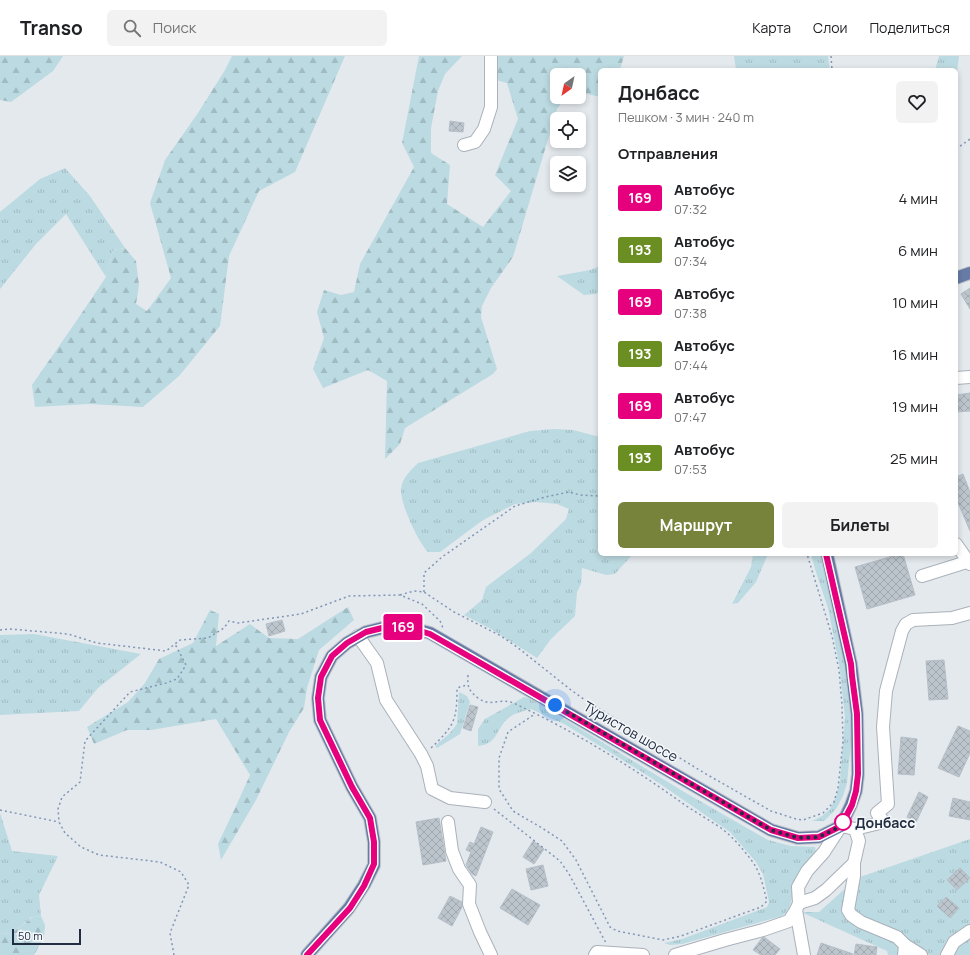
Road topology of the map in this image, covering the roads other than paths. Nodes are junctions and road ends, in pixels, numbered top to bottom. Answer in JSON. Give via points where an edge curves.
{"nodes":[{"id":1,"x":491,"y":56,"type":"edge"},
{"id":2,"x":464,"y":145,"type":"dead end"},
{"id":3,"x":970,"y":273,"type":"edge"},
{"id":4,"x":958,"y":277,"type":"edge"},
{"id":5,"x":970,"y":377,"type":"edge"},
{"id":6,"x":958,"y":378,"type":"edge"},
{"id":7,"x":958,"y":547,"type":"edge"},
{"id":8,"x":826,"y":556,"type":"edge"},
{"id":9,"x":970,"y":563,"type":"edge"},
{"id":10,"x":922,"y":576,"type":"dead end"},
{"id":11,"x":970,"y":613,"type":"edge"},
{"id":12,"x":358,"y":636,"type":"junction"},
{"id":13,"x":485,"y":802,"type":"road end"},
{"id":14,"x":448,"y":822,"type":"dead end"},
{"id":15,"x":841,"y":826,"type":"junction"},
{"id":16,"x":855,"y":829,"type":"junction"},
{"id":17,"x":810,"y":838,"type":"junction"},
{"id":18,"x":824,"y":852,"type":"junction"},
{"id":19,"x":854,"y":863,"type":"junction"},
{"id":20,"x":798,"y":906,"type":"junction"},
{"id":21,"x":970,"y":931,"type":"edge"},
{"id":22,"x":904,"y":950,"type":"edge"},
{"id":23,"x":307,"y":955,"type":"edge"},
{"id":24,"x":491,"y":955,"type":"edge"},
{"id":25,"x":595,"y":955,"type":"edge"},
{"id":26,"x":644,"y":955,"type":"edge"},
{"id":27,"x":675,"y":955,"type":"edge"},
{"id":28,"x":804,"y":955,"type":"edge"},
{"id":29,"x":921,"y":955,"type":"edge"},
{"id":30,"x":946,"y":955,"type":"edge"}],
"edges":[{"from":1,"to":2,"type":"street","via":[[491,107],[484,129],[474,142]]},
{"from":3,"to":4,"type":"main road"},
{"from":5,"to":6,"type":"street"},
{"from":7,"to":9,"type":"street"},
{"from":8,"to":15,"type":"main road","via":[[851,664],[857,714],[856,791]]},
{"from":9,"to":10,"type":"street"},
{"from":11,"to":16,"type":"street","via":[[952,618],[912,620],[902,631],[886,691],[883,727],[888,804],[877,813],[884,822]]},
{"from":12,"to":13,"type":"street","via":[[377,663],[386,700],[422,754],[432,789],[450,798]]},
{"from":12,"to":17,"type":"main road","name":"Туристов шоссе","via":[[386,627],[408,627],[430,634],[771,830],[798,838]]},
{"from":12,"to":23,"type":"main road","name":"Туристов шоссе","via":[[332,656],[321,677],[318,698],[320,720],[370,818],[374,864],[350,908]]},
{"from":14,"to":24,"type":"street","via":[[452,851],[459,869],[470,885],[469,904]]},
{"from":15,"to":16,"type":"street"},
{"from":15,"to":17,"type":"main road","name":"Туристов шоссе","via":[[819,837]]},
{"from":15,"to":18,"type":"street"},
{"from":16,"to":19,"type":"street","via":[[859,841]]},
{"from":17,"to":18,"type":"street","via":[[820,843]]},
{"from":18,"to":20,"type":"street","via":[[806,871],[798,887]]},
{"from":19,"to":20,"type":"street","via":[[826,890]]},
{"from":19,"to":22,"type":"street","via":[[848,910],[850,915],[897,937]]},
{"from":20,"to":27,"type":"street","via":[[788,921]]},
{"from":20,"to":28,"type":"street"},
{"from":21,"to":30,"type":"street","via":[[954,942]]},
{"from":22,"to":29,"type":"street"},
{"from":25,"to":26,"type":"street","via":[[597,952]]}]}
